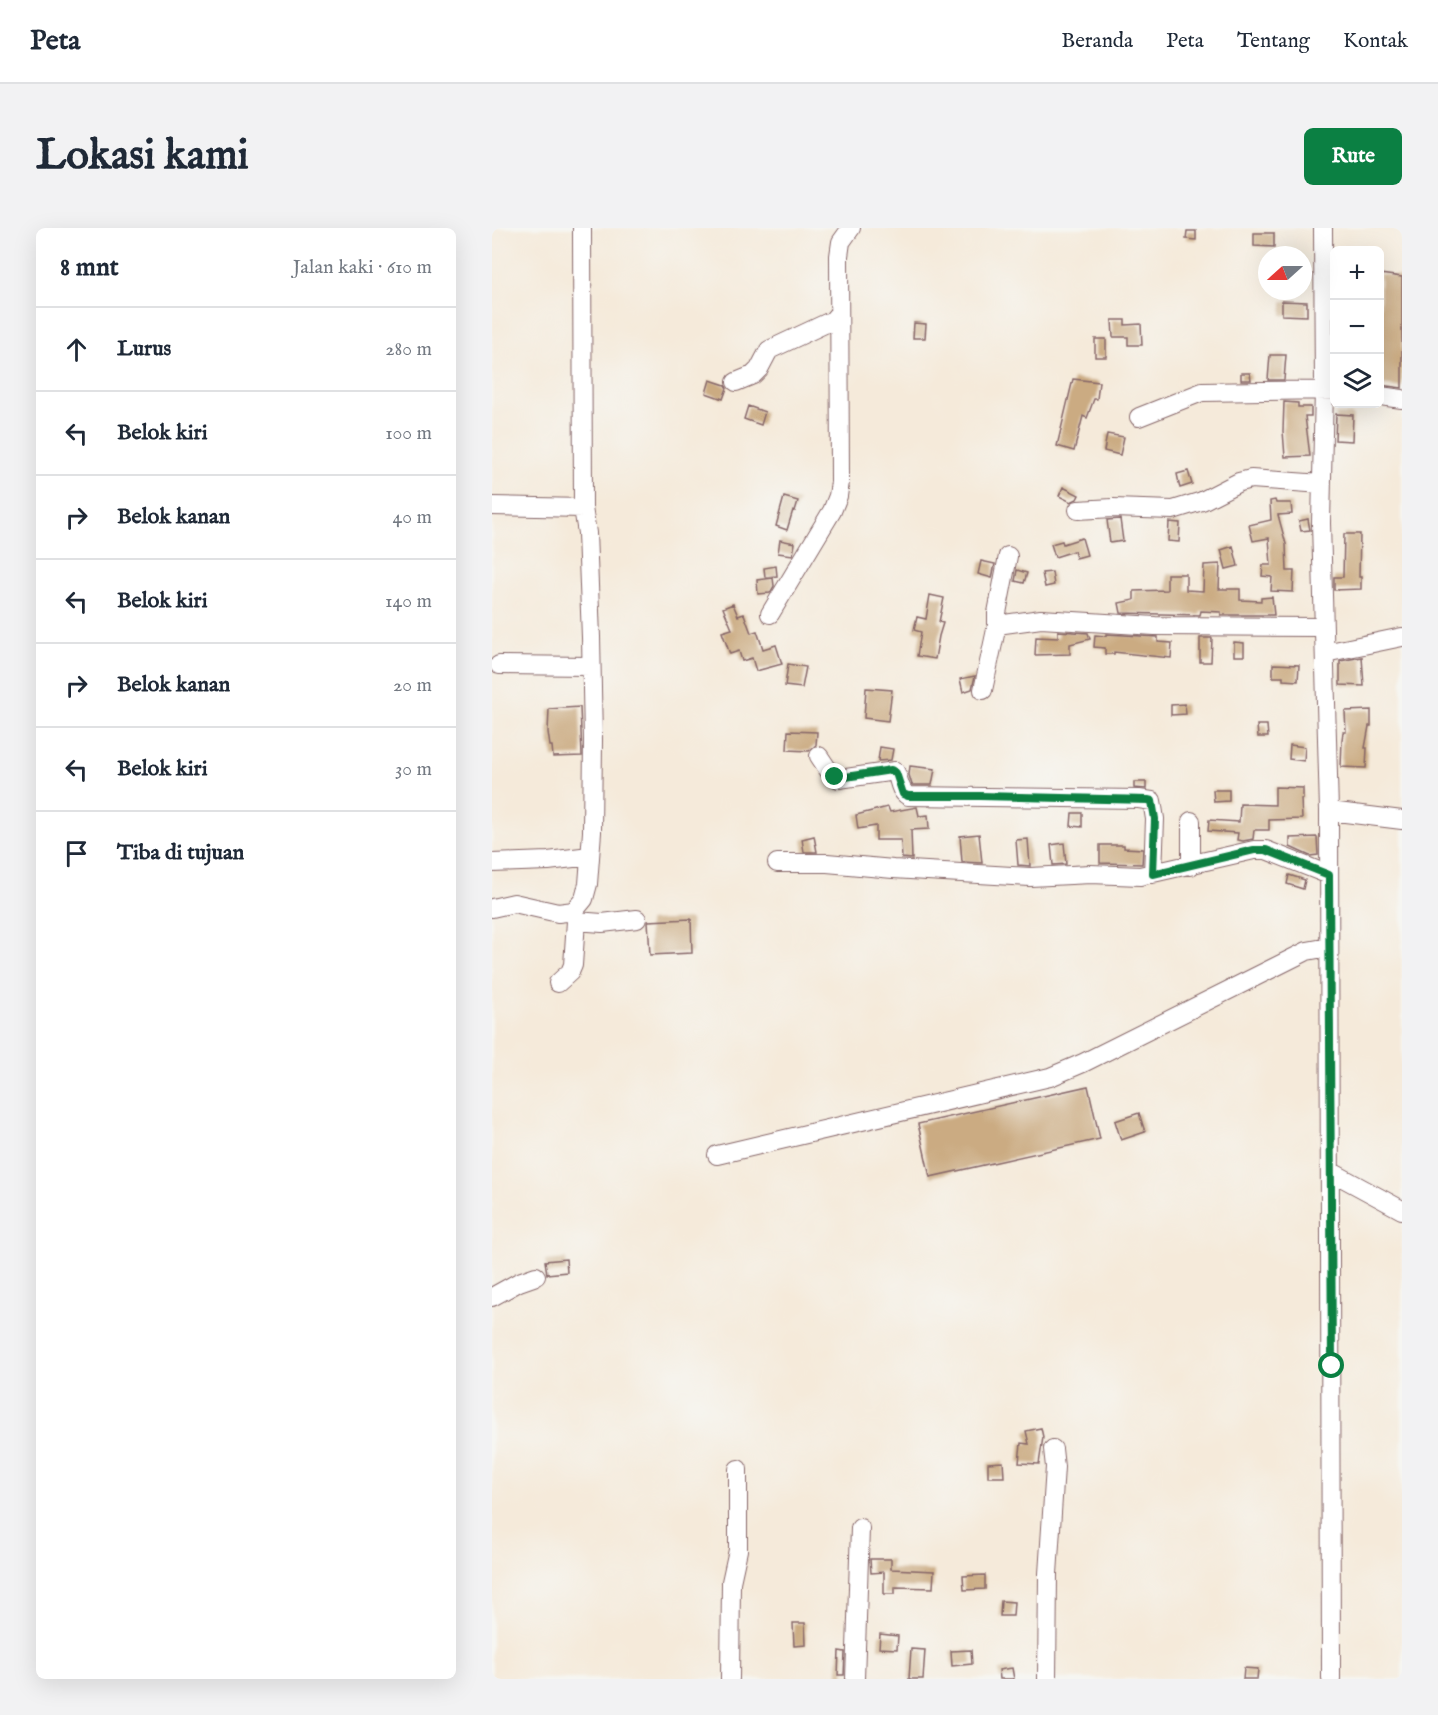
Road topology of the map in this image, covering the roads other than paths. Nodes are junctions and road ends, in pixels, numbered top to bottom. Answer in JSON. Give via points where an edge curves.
{"nodes":[{"id":1,"x":582,"y":228,"type":"edge"},
{"id":2,"x":851,"y":228,"type":"edge"},
{"id":3,"x":1323,"y":228,"type":"edge"},
{"id":4,"x":838,"y":314,"type":"junction"},
{"id":5,"x":736,"y":382,"type":"dead end"},
{"id":6,"x":1329,"y":389,"type":"edge"},
{"id":7,"x":1384,"y":397,"type":"edge"},
{"id":8,"x":1402,"y":399,"type":"edge"},
{"id":9,"x":1139,"y":417,"type":"dead end"},
{"id":10,"x":1322,"y":484,"type":"junction"},
{"id":11,"x":492,"y":506,"type":"edge"},
{"id":12,"x":583,"y":508,"type":"junction"},
{"id":13,"x":1078,"y":510,"type":"dead end"},
{"id":14,"x":1008,"y":556,"type":"dead end"},
{"id":15,"x":770,"y":614,"type":"dead end"},
{"id":16,"x":997,"y":625,"type":"junction"},
{"id":17,"x":1324,"y":627,"type":"junction"},
{"id":18,"x":1402,"y":637,"type":"edge"},
{"id":19,"x":1325,"y":653,"type":"junction"},
{"id":20,"x":499,"y":665,"type":"dead end"},
{"id":21,"x":590,"y":666,"type":"junction"},
{"id":22,"x":984,"y":690,"type":"dead end"},
{"id":23,"x":819,"y":756,"type":"dead end"},
{"id":24,"x":1329,"y":811,"type":"junction"},
{"id":25,"x":1402,"y":819,"type":"edge"},
{"id":26,"x":1191,"y":821,"type":"dead end"},
{"id":27,"x":590,"y":856,"type":"junction"},
{"id":28,"x":492,"y":863,"type":"edge"},
{"id":29,"x":777,"y":863,"type":"dead end"},
{"id":30,"x":1191,"y":866,"type":"junction"},
{"id":31,"x":1153,"y":874,"type":"junction"},
{"id":32,"x":1329,"y":875,"type":"junction"},
{"id":33,"x":492,"y":908,"type":"edge"},
{"id":34,"x":575,"y":916,"type":"junction"},
{"id":35,"x":637,"y":919,"type":"dead end"},
{"id":36,"x":1329,"y":947,"type":"junction"},
{"id":37,"x":558,"y":983,"type":"dead end"},
{"id":38,"x":717,"y":1155,"type":"dead end"},
{"id":39,"x":1330,"y":1180,"type":"junction"},
{"id":40,"x":1402,"y":1210,"type":"edge"},
{"id":41,"x":536,"y":1276,"type":"dead end"},
{"id":42,"x":492,"y":1297,"type":"edge"},
{"id":43,"x":1053,"y":1449,"type":"dead end"},
{"id":44,"x":738,"y":1469,"type":"dead end"},
{"id":45,"x":860,"y":1528,"type":"dead end"},
{"id":46,"x":730,"y":1679,"type":"edge"},
{"id":47,"x":855,"y":1679,"type":"edge"},
{"id":48,"x":1047,"y":1679,"type":"edge"},
{"id":49,"x":1331,"y":1679,"type":"edge"}],
"edges":[{"from":1,"to":12,"type":"street"},
{"from":2,"to":4,"type":"street","via":[[839,248]]},
{"from":3,"to":6,"type":"street"},
{"from":4,"to":5,"type":"street","via":[[833,320],[769,350],[753,375]]},
{"from":4,"to":15,"type":"street","via":[[838,496]]},
{"from":6,"to":9,"type":"street","via":[[1202,392]]},
{"from":6,"to":10,"type":"street"},
{"from":7,"to":8,"type":"street"},
{"from":10,"to":13,"type":"street","via":[[1251,479],[1173,510]]},
{"from":10,"to":17,"type":"street"},
{"from":11,"to":12,"type":"street"},
{"from":12,"to":21,"type":"street"},
{"from":14,"to":16,"type":"street"},
{"from":16,"to":17,"type":"street","via":[[1041,620],[1155,626]]},
{"from":16,"to":22,"type":"street"},
{"from":17,"to":19,"type":"street"},
{"from":18,"to":19,"type":"street"},
{"from":19,"to":24,"type":"street"},
{"from":20,"to":21,"type":"street"},
{"from":21,"to":27,"type":"street"},
{"from":23,"to":31,"type":"street","via":[[831,774],[839,778],[895,771],[903,794],[908,796],[1152,801]]},
{"from":24,"to":25,"type":"street"},
{"from":24,"to":32,"type":"street"},
{"from":26,"to":30,"type":"street"},
{"from":27,"to":28,"type":"street"},
{"from":27,"to":34,"type":"street","via":[[588,884]]},
{"from":29,"to":31,"type":"street","via":[[827,862],[1030,877]]},
{"from":30,"to":31,"type":"street"},
{"from":30,"to":32,"type":"street","via":[[1246,851],[1266,850]]},
{"from":32,"to":36,"type":"street"},
{"from":33,"to":34,"type":"street","via":[[514,903]]},
{"from":34,"to":35,"type":"street","via":[[602,923]]},
{"from":34,"to":37,"type":"street","via":[[573,965]]},
{"from":36,"to":38,"type":"street","via":[[1306,951],[1050,1077]]},
{"from":36,"to":39,"type":"street"},
{"from":39,"to":40,"type":"street"},
{"from":39,"to":49,"type":"street"},
{"from":41,"to":42,"type":"street"},
{"from":43,"to":48,"type":"street"},
{"from":44,"to":46,"type":"street","via":[[738,1550],[731,1582]]},
{"from":45,"to":47,"type":"street"}]}
